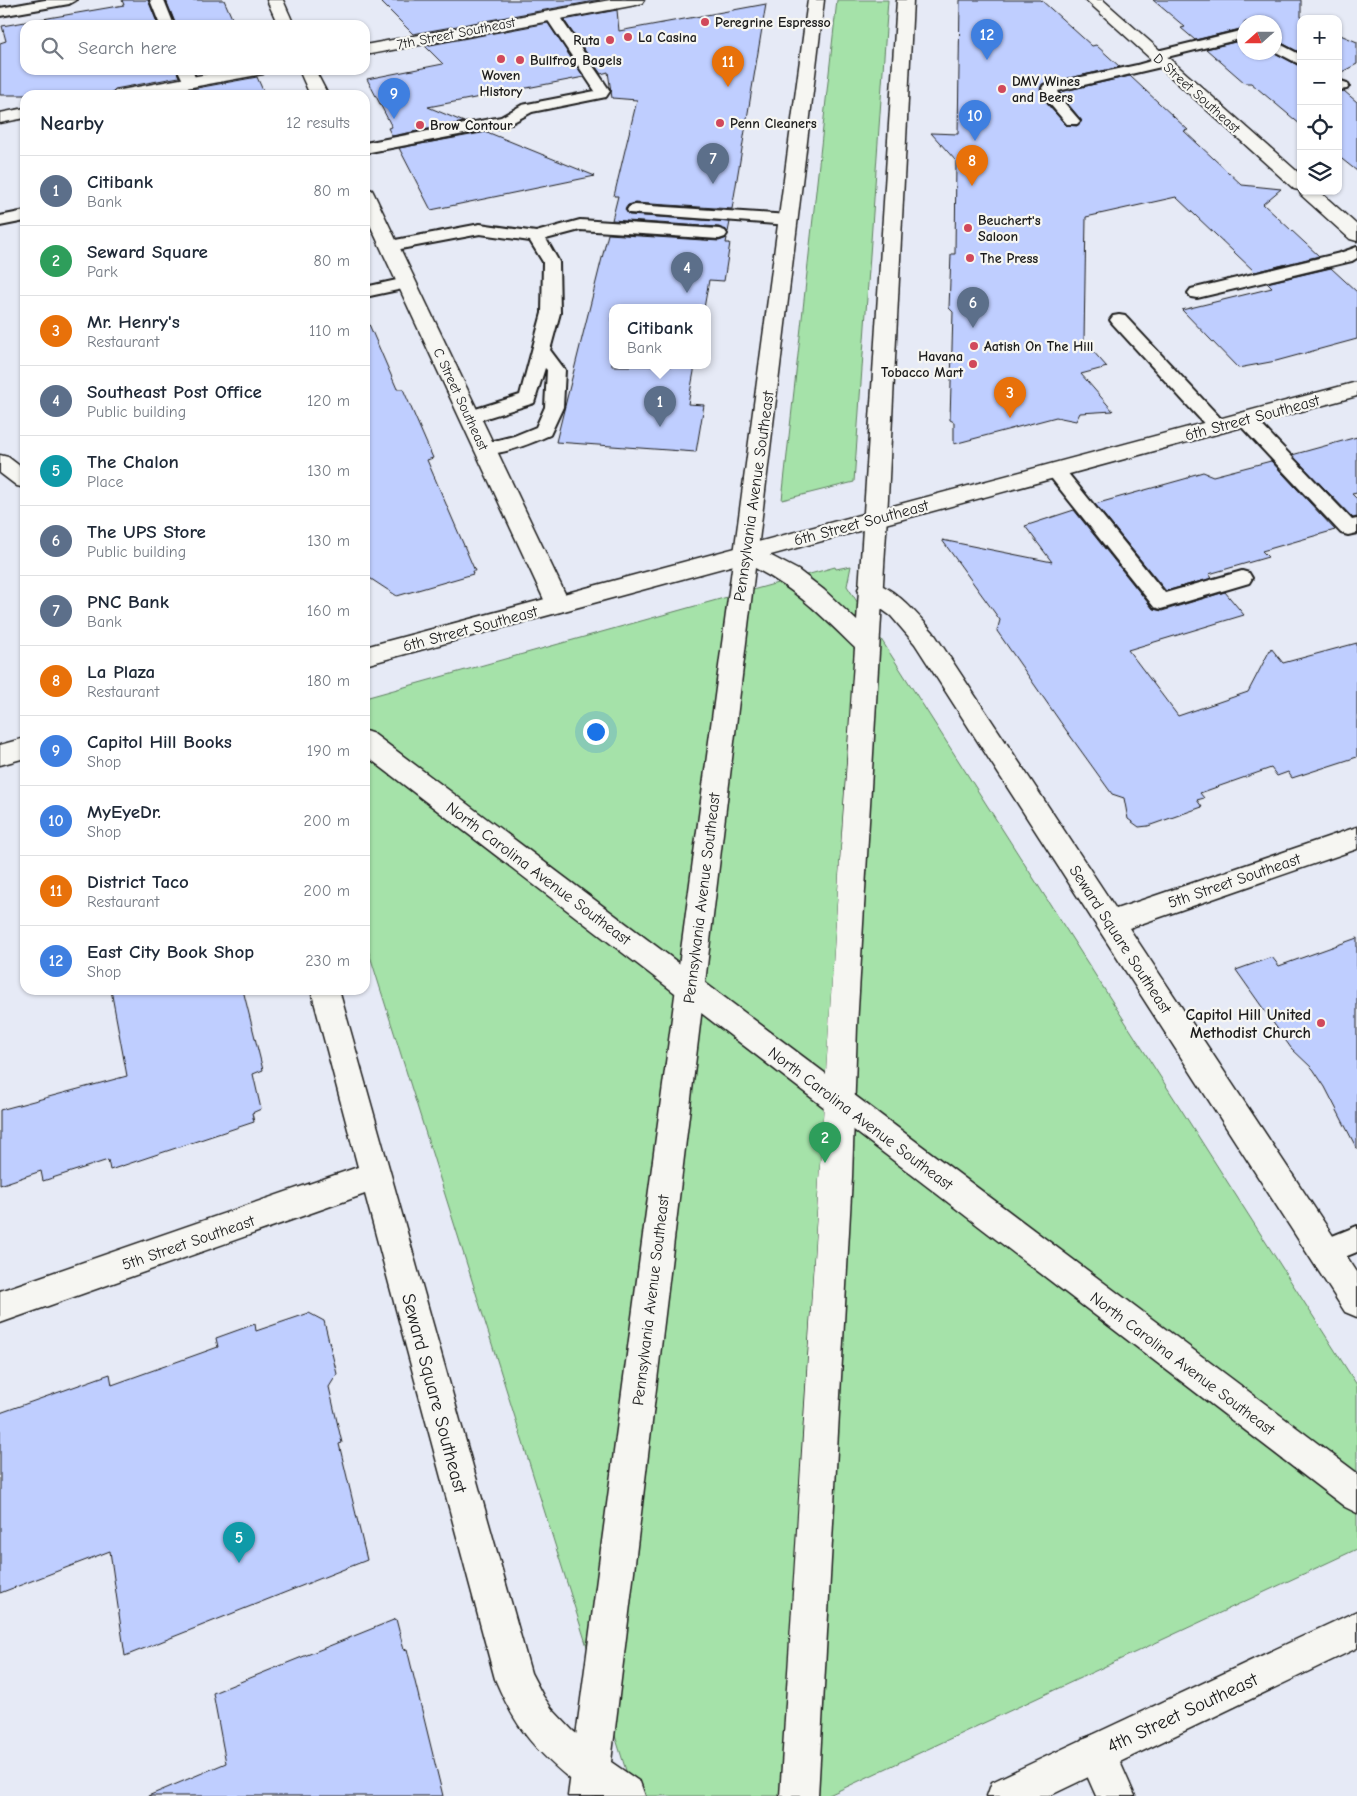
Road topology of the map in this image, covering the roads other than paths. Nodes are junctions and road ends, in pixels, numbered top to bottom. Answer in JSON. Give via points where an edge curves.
{"nodes":[{"id":1,"x":70,"y":0,"type":"edge"},
{"id":2,"x":157,"y":0,"type":"edge"},
{"id":3,"x":274,"y":0,"type":"edge"},
{"id":4,"x":636,"y":0,"type":"edge"},
{"id":5,"x":816,"y":0,"type":"edge"},
{"id":6,"x":905,"y":0,"type":"edge"},
{"id":7,"x":1094,"y":0,"type":"edge"},
{"id":8,"x":0,"y":12,"type":"edge"},
{"id":9,"x":552,"y":16,"type":"junction"},
{"id":10,"x":165,"y":20,"type":"edge"},
{"id":11,"x":284,"y":20,"type":"edge"},
{"id":12,"x":1237,"y":36,"type":"edge"},
{"id":13,"x":370,"y":49,"type":"edge"},
{"id":14,"x":1282,"y":50,"type":"edge"},
{"id":15,"x":1159,"y":58,"type":"junction"},
{"id":16,"x":1299,"y":60,"type":"edge"},
{"id":17,"x":309,"y":75,"type":"edge"},
{"id":18,"x":188,"y":76,"type":"edge"},
{"id":19,"x":139,"y":90,"type":"edge"},
{"id":20,"x":317,"y":90,"type":"edge"},
{"id":21,"x":20,"y":114,"type":"edge"},
{"id":22,"x":0,"y":118,"type":"edge"},
{"id":23,"x":1072,"y":121,"type":"dead end"},
{"id":24,"x":370,"y":147,"type":"edge"},
{"id":25,"x":1297,"y":181,"type":"edge"},
{"id":26,"x":1312,"y":195,"type":"edge"},
{"id":27,"x":370,"y":204,"type":"edge"},
{"id":28,"x":636,"y":210,"type":"dead end"},
{"id":29,"x":20,"y":217,"type":"edge"},
{"id":30,"x":789,"y":220,"type":"junction"},
{"id":31,"x":0,"y":221,"type":"edge"},
{"id":32,"x":719,"y":234,"type":"dead end"},
{"id":33,"x":1357,"y":235,"type":"edge"},
{"id":34,"x":536,"y":237,"type":"junction"},
{"id":35,"x":390,"y":246,"type":"junction"},
{"id":36,"x":1357,"y":252,"type":"edge"},
{"id":37,"x":406,"y":283,"type":"junction"},
{"id":38,"x":370,"y":291,"type":"edge"},
{"id":39,"x":1197,"y":293,"type":"dead end"},
{"id":40,"x":1120,"y":320,"type":"dead end"},
{"id":41,"x":541,"y":350,"type":"junction"},
{"id":42,"x":1357,"y":389,"type":"edge"},
{"id":43,"x":470,"y":417,"type":"junction"},
{"id":44,"x":1245,"y":419,"type":"junction"},
{"id":45,"x":1217,"y":426,"type":"junction"},
{"id":46,"x":485,"y":449,"type":"junction"},
{"id":47,"x":0,"y":462,"type":"edge"},
{"id":48,"x":1055,"y":470,"type":"junction"},
{"id":49,"x":20,"y":477,"type":"edge"},
{"id":50,"x":875,"y":519,"type":"junction"},
{"id":51,"x":1357,"y":526,"type":"edge"},
{"id":52,"x":746,"y":553,"type":"junction"},
{"id":53,"x":1242,"y":578,"type":"dead end"},
{"id":54,"x":870,"y":590,"type":"junction"},
{"id":55,"x":558,"y":604,"type":"junction"},
{"id":56,"x":866,"y":644,"type":"junction"},
{"id":57,"x":370,"y":655,"type":"edge"},
{"id":58,"x":370,"y":745,"type":"edge"},
{"id":59,"x":20,"y":749,"type":"edge"},
{"id":60,"x":0,"y":755,"type":"edge"},
{"id":61,"x":1357,"y":838,"type":"edge"},
{"id":62,"x":1110,"y":923,"type":"junction"},
{"id":63,"x":690,"y":990,"type":"junction"},
{"id":64,"x":325,"y":995,"type":"edge"},
{"id":65,"x":840,"y":1104,"type":"junction"},
{"id":66,"x":375,"y":1176,"type":"junction"},
{"id":67,"x":1357,"y":1239,"type":"edge"},
{"id":68,"x":1325,"y":1252,"type":"junction"},
{"id":69,"x":1357,"y":1302,"type":"edge"},
{"id":70,"x":0,"y":1307,"type":"edge"},
{"id":71,"x":1357,"y":1495,"type":"edge"},
{"id":72,"x":1357,"y":1629,"type":"edge"},
{"id":73,"x":1096,"y":1753,"type":"junction"},
{"id":74,"x":589,"y":1783,"type":"edge"},
{"id":75,"x":626,"y":1796,"type":"edge"},
{"id":76,"x":799,"y":1796,"type":"edge"},
{"id":77,"x":1006,"y":1796,"type":"edge"},
{"id":78,"x":1116,"y":1796,"type":"edge"}],
"edges":[{"from":1,"to":8,"type":"lane"},
{"from":2,"to":10,"type":"lane"},
{"from":3,"to":11,"type":"street"},
{"from":4,"to":9,"type":"street","name":"7th Street Southeast"},
{"from":5,"to":30,"type":"street","name":"Pennsylvania Avenue Southeast"},
{"from":6,"to":50,"type":"street"},
{"from":7,"to":15,"type":"street","name":"D Street Southeast"},
{"from":9,"to":13,"type":"street","name":"7th Street Southeast"},
{"from":9,"to":24,"type":"lane","via":[[603,91],[600,94],[527,108],[506,121]]},
{"from":12,"to":15,"type":"lane","via":[[1177,49]]},
{"from":14,"to":16,"type":"lane"},
{"from":15,"to":23,"type":"lane","via":[[1156,64],[1140,69],[1049,88],[1054,100]]},
{"from":15,"to":25,"type":"street","name":"D Street Southeast"},
{"from":17,"to":20,"type":"street"},
{"from":18,"to":19,"type":"street"},
{"from":21,"to":22,"type":"street"},
{"from":26,"to":33,"type":"street"},
{"from":27,"to":35,"type":"street","name":"C Street Southeast"},
{"from":28,"to":30,"type":"lane"},
{"from":29,"to":31,"type":"lane"},
{"from":30,"to":52,"type":"street","name":"Pennsylvania Avenue Southeast"},
{"from":32,"to":34,"type":"lane","via":[[580,225]]},
{"from":34,"to":35,"type":"lane","via":[[480,229]]},
{"from":34,"to":41,"type":"lane","via":[[551,262],[551,312]]},
{"from":35,"to":37,"type":"street","name":"C Street Southeast"},
{"from":36,"to":39,"type":"lane"},
{"from":37,"to":38,"type":"lane"},
{"from":37,"to":43,"type":"street","name":"C Street Southeast"},
{"from":40,"to":45,"type":"lane"},
{"from":41,"to":43,"type":"lane","via":[[528,399]]},
{"from":41,"to":46,"type":"lane","via":[[556,370],[554,407],[543,431]]},
{"from":42,"to":44,"type":"street","name":"6th Street Southeast"},
{"from":43,"to":46,"type":"street","name":"C Street Southeast"},
{"from":44,"to":45,"type":"street","name":"6th Street Southeast"},
{"from":44,"to":51,"type":"lane","via":[[1348,528]]},
{"from":45,"to":48,"type":"street","name":"6th Street Southeast"},
{"from":46,"to":55,"type":"street","name":"C Street Southeast"},
{"from":47,"to":49,"type":"street"},
{"from":48,"to":50,"type":"street","name":"6th Street Southeast"},
{"from":48,"to":53,"type":"lane","via":[[1161,602]]},
{"from":50,"to":52,"type":"street","name":"6th Street Southeast"},
{"from":50,"to":54,"type":"street"},
{"from":52,"to":55,"type":"street","name":"6th Street Southeast"},
{"from":52,"to":56,"type":"street","via":[[790,576]]},
{"from":52,"to":63,"type":"street","name":"Pennsylvania Avenue Southeast"},
{"from":54,"to":56,"type":"street"},
{"from":54,"to":62,"type":"street","name":"Seward Square Southeast","via":[[899,610],[924,638]]},
{"from":55,"to":57,"type":"street","name":"6th Street Southeast"},
{"from":56,"to":65,"type":"street"},
{"from":58,"to":63,"type":"street","name":"North Carolina Avenue Southeast"},
{"from":59,"to":60,"type":"street"},
{"from":61,"to":62,"type":"street","name":"5th Street Southeast"},
{"from":62,"to":68,"type":"street","name":"Seward Square Southeast"},
{"from":63,"to":65,"type":"street","name":"North Carolina Avenue Southeast"},
{"from":63,"to":74,"type":"street","name":"Pennsylvania Avenue Southeast"},
{"from":64,"to":66,"type":"street","name":"Seward Square Southeast"},
{"from":65,"to":71,"type":"street","name":"North Carolina Avenue Southeast"},
{"from":65,"to":76,"type":"street"},
{"from":66,"to":70,"type":"street","name":"5th Street Southeast"},
{"from":66,"to":74,"type":"street","name":"Seward Square Southeast","via":[[514,1679],[532,1713]]},
{"from":67,"to":68,"type":"lane"},
{"from":68,"to":69,"type":"street","name":"Seward Square Southeast"},
{"from":72,"to":73,"type":"street","name":"4th Street Southeast"},
{"from":73,"to":77,"type":"street","name":"4th Street Southeast"},
{"from":73,"to":78,"type":"street"},
{"from":74,"to":75,"type":"street","name":"Seward Square Southeast"}]}
